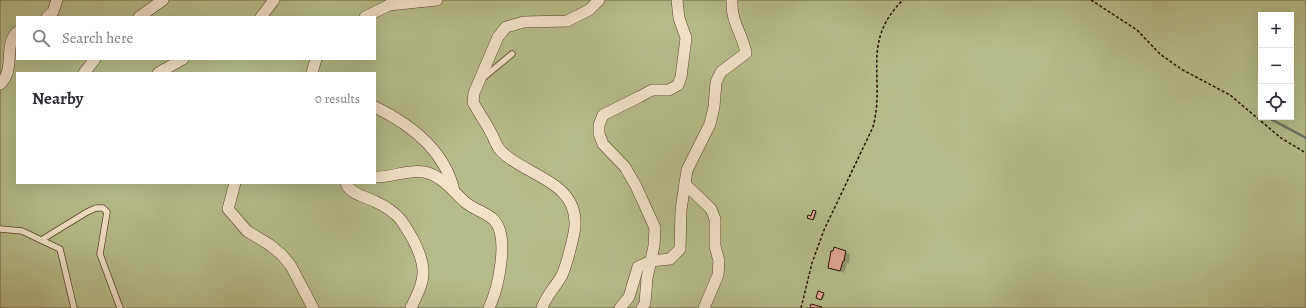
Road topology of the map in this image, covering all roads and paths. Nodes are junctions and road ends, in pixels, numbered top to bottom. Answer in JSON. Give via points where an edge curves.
{"nodes":[{"id":1,"x":56,"y":0,"type":"edge"},
{"id":2,"x":163,"y":0,"type":"edge"},
{"id":3,"x":274,"y":0,"type":"edge"},
{"id":4,"x":437,"y":0,"type":"edge"},
{"id":5,"x":599,"y":0,"type":"edge"},
{"id":6,"x":677,"y":0,"type":"edge"},
{"id":7,"x":732,"y":0,"type":"edge"},
{"id":8,"x":903,"y":0,"type":"edge"},
{"id":9,"x":1090,"y":0,"type":"edge"},
{"id":10,"x":48,"y":16,"type":"edge"},
{"id":11,"x":140,"y":16,"type":"edge"},
{"id":12,"x":262,"y":16,"type":"edge"},
{"id":13,"x":367,"y":16,"type":"edge"},
{"id":14,"x":16,"y":34,"type":"edge"},
{"id":15,"x":512,"y":54,"type":"dead end"},
{"id":16,"x":94,"y":60,"type":"edge"},
{"id":17,"x":182,"y":60,"type":"edge"},
{"id":18,"x":316,"y":60,"type":"edge"},
{"id":19,"x":85,"y":72,"type":"edge"},
{"id":20,"x":160,"y":72,"type":"edge"},
{"id":21,"x":312,"y":72,"type":"edge"},
{"id":22,"x":481,"y":80,"type":"junction"},
{"id":23,"x":0,"y":84,"type":"edge"},
{"id":24,"x":376,"y":108,"type":"edge"},
{"id":25,"x":1306,"y":153,"type":"edge"},
{"id":26,"x":376,"y":177,"type":"edge"},
{"id":27,"x":235,"y":184,"type":"edge"},
{"id":28,"x":347,"y":184,"type":"edge"},
{"id":29,"x":685,"y":184,"type":"junction"},
{"id":30,"x":454,"y":191,"type":"junction"},
{"id":31,"x":0,"y":230,"type":"edge"},
{"id":32,"x":43,"y":239,"type":"junction"},
{"id":33,"x":651,"y":261,"type":"junction"},
{"id":34,"x":74,"y":308,"type":"edge"},
{"id":35,"x":120,"y":308,"type":"edge"},
{"id":36,"x":313,"y":308,"type":"edge"},
{"id":37,"x":411,"y":308,"type":"edge"},
{"id":38,"x":488,"y":308,"type":"edge"},
{"id":39,"x":542,"y":308,"type":"edge"},
{"id":40,"x":620,"y":308,"type":"edge"},
{"id":41,"x":642,"y":308,"type":"edge"},
{"id":42,"x":704,"y":308,"type":"edge"},
{"id":43,"x":801,"y":308,"type":"edge"}],
"edges":[{"from":1,"to":10,"type":"street","via":[[53,12]]},
{"from":2,"to":11,"type":"street"},
{"from":3,"to":12,"type":"street"},
{"from":4,"to":13,"type":"street","via":[[389,5]]},
{"from":5,"to":22,"type":"street","via":[[589,10],[568,20],[524,22],[506,28],[498,37]]},
{"from":6,"to":33,"type":"street","via":[[686,38],[678,85],[669,90],[652,90],[603,115],[599,125],[603,144],[625,167],[655,228]]},
{"from":7,"to":29,"type":"street","via":[[732,14],[746,53],[721,72],[716,82],[710,124],[692,157]]},
{"from":8,"to":43,"type":"path","via":[[883,27],[877,44],[877,111],[873,127],[824,230],[812,263]]},
{"from":9,"to":25,"type":"path","via":[[1137,30],[1160,54],[1181,69],[1230,95],[1281,138]]},
{"from":14,"to":23,"type":"street","via":[[10,45],[9,72]]},
{"from":15,"to":22,"type":"lane"},
{"from":16,"to":19,"type":"street"},
{"from":17,"to":20,"type":"street"},
{"from":18,"to":21,"type":"street"},
{"from":22,"to":39,"type":"street","via":[[474,93],[473,102],[500,151],[513,162],[557,186],[571,204],[574,215],[575,225],[563,274],[547,295]]},
{"from":24,"to":30,"type":"street","via":[[429,143],[451,179]]},
{"from":26,"to":30,"type":"street","via":[[425,172],[443,181]]},
{"from":27,"to":36,"type":"street","via":[[228,209],[247,231],[282,255],[291,266]]},
{"from":28,"to":37,"type":"street","via":[[350,190],[391,211],[408,232],[424,271]]},
{"from":29,"to":33,"type":"street","via":[[680,249],[670,260]]},
{"from":29,"to":42,"type":"street","via":[[711,209],[715,219],[718,275]]},
{"from":30,"to":38,"type":"street","via":[[472,209],[493,219],[499,227],[502,254],[493,299]]},
{"from":31,"to":32,"type":"lane","via":[[22,231]]},
{"from":32,"to":34,"type":"lane","via":[[60,249]]},
{"from":32,"to":35,"type":"lane","via":[[87,212],[103,208],[107,212],[100,254]]},
{"from":33,"to":40,"type":"street","via":[[638,267],[629,297]]},
{"from":33,"to":41,"type":"street","via":[[645,303]]}]}
